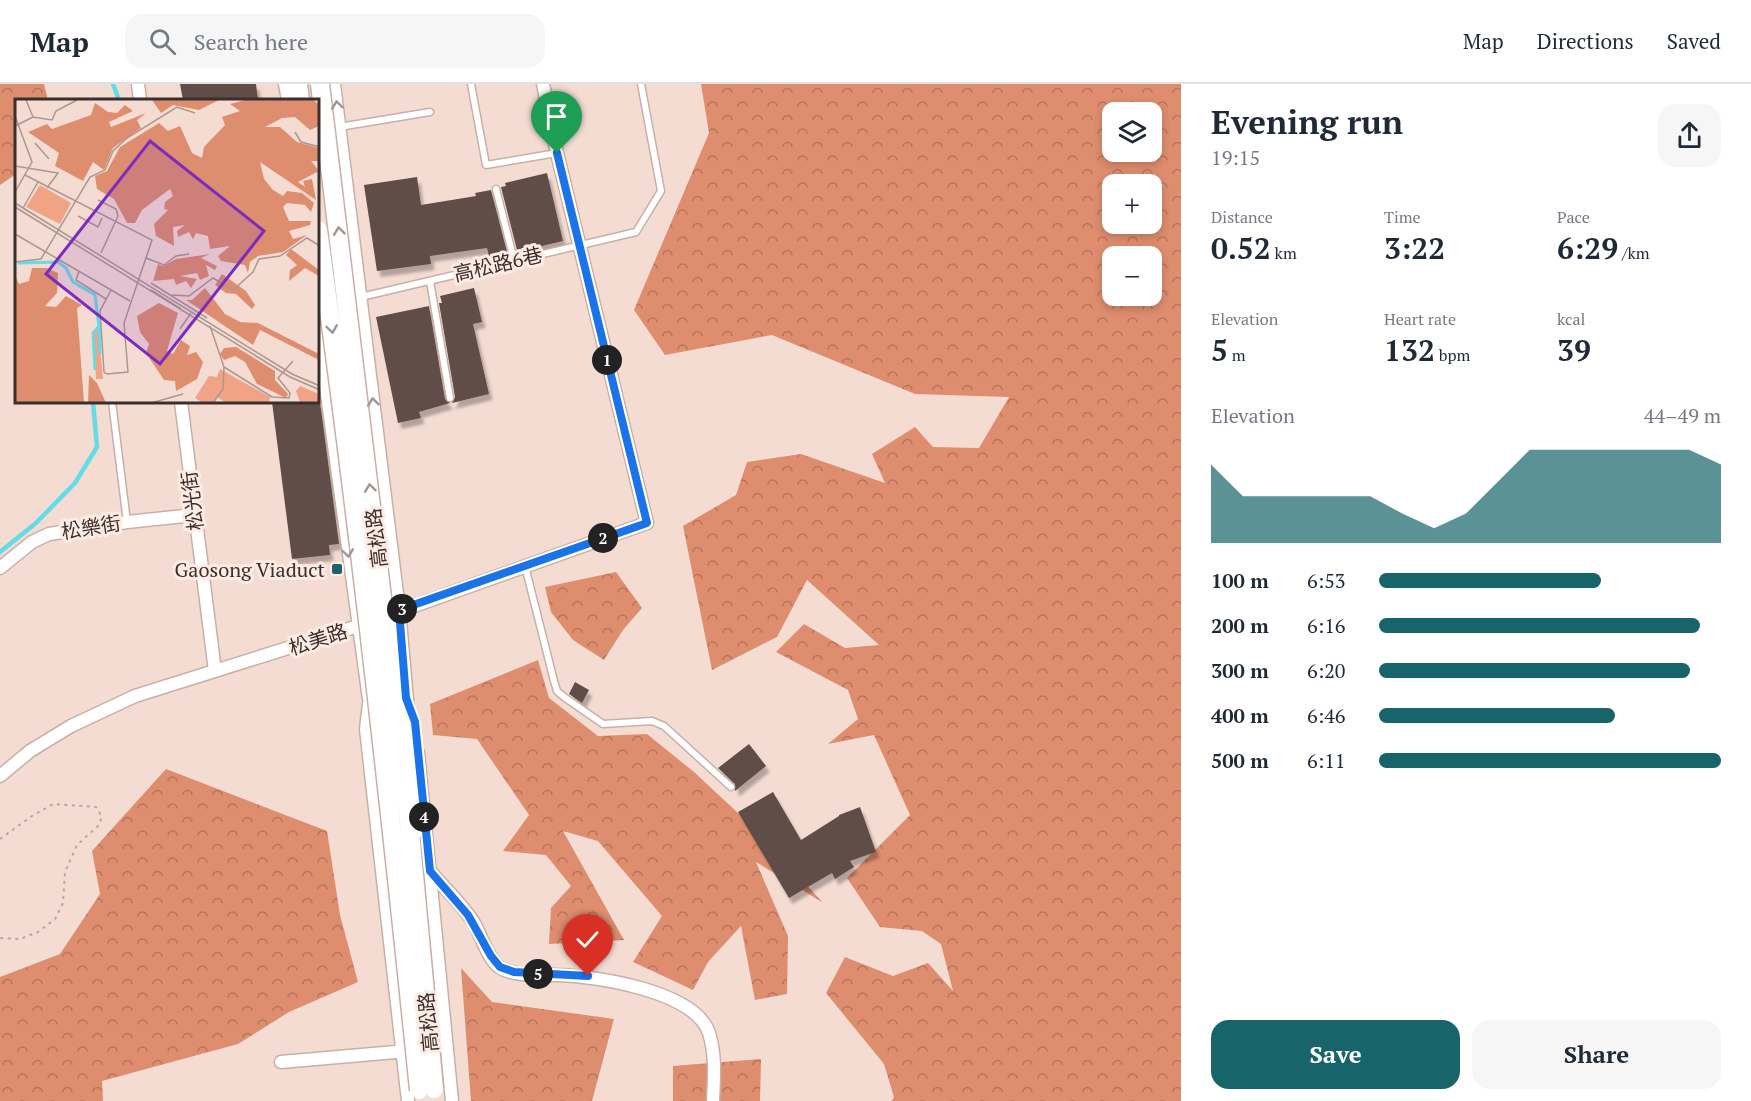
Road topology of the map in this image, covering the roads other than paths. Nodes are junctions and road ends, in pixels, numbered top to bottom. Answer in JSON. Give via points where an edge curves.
{"nodes":[{"id":1,"x":138,"y":84,"type":"edge"},
{"id":2,"x":285,"y":84,"type":"edge"},
{"id":3,"x":298,"y":84,"type":"edge"},
{"id":4,"x":320,"y":84,"type":"edge"},
{"id":5,"x":334,"y":84,"type":"edge"},
{"id":6,"x":471,"y":84,"type":"edge"},
{"id":7,"x":543,"y":84,"type":"edge"},
{"id":8,"x":640,"y":84,"type":"edge"},
{"id":9,"x":140,"y":99,"type":"edge"},
{"id":10,"x":288,"y":99,"type":"edge"},
{"id":11,"x":300,"y":99,"type":"edge"},
{"id":12,"x":430,"y":112,"type":"dead end"},
{"id":13,"x":339,"y":128,"type":"junction"},
{"id":14,"x":557,"y":153,"type":"junction"},
{"id":15,"x":496,"y":189,"type":"dead end"},
{"id":16,"x":320,"y":244,"type":"edge"},
{"id":17,"x":579,"y":245,"type":"junction"},
{"id":18,"x":514,"y":260,"type":"junction"},
{"id":19,"x":429,"y":281,"type":"junction"},
{"id":20,"x":360,"y":297,"type":"junction"},
{"id":21,"x":320,"y":344,"type":"edge"},
{"id":22,"x":450,"y":398,"type":"dead end"},
{"id":23,"x":112,"y":404,"type":"edge"},
{"id":24,"x":181,"y":404,"type":"edge"},
{"id":25,"x":194,"y":515,"type":"junction"},
{"id":26,"x":127,"y":522,"type":"junction"},
{"id":27,"x":525,"y":566,"type":"junction"},
{"id":28,"x":0,"y":568,"type":"edge"},
{"id":29,"x":399,"y":610,"type":"junction"},
{"id":30,"x":358,"y":626,"type":"junction"},
{"id":31,"x":215,"y":671,"type":"junction"},
{"id":32,"x":406,"y":698,"type":"junction"},
{"id":33,"x":369,"y":704,"type":"junction"},
{"id":34,"x":0,"y":776,"type":"edge"},
{"id":35,"x":730,"y":787,"type":"dead end"},
{"id":36,"x":430,"y":871,"type":"junction"},
{"id":37,"x":447,"y":1048,"type":"junction"},
{"id":38,"x":401,"y":1052,"type":"junction"},
{"id":39,"x":281,"y":1062,"type":"dead end"},
{"id":40,"x":423,"y":1096,"type":"edge"},
{"id":41,"x":452,"y":1101,"type":"edge"},
{"id":42,"x":713,"y":1101,"type":"edge"}],
"edges":[{"from":1,"to":9,"type":"street"},
{"from":2,"to":10,"type":"street"},
{"from":3,"to":11,"type":"street"},
{"from":40,"to":4,"type":"street","name":"高松路","one_way":true,"bridge":true,"via":[[409,821]]},
{"from":13,"to":5,"type":"street","name":"高松路","one_way":true},
{"from":6,"to":14,"type":"lane","via":[[486,165]]},
{"from":7,"to":14,"type":"street"},
{"from":8,"to":17,"type":"lane","name":"高松路6巷","via":[[661,191],[636,232]]},
{"from":12,"to":13,"type":"lane"},
{"from":13,"to":20,"type":"street","name":"高松路"},
{"from":14,"to":17,"type":"street"},
{"from":15,"to":18,"type":"lane"},
{"from":16,"to":40,"type":"street","name":"高松路","one_way":true,"bridge":true},
{"from":17,"to":18,"type":"lane","name":"高松路6巷"},
{"from":17,"to":27,"type":"street","name":"松美路","via":[[647,523]]},
{"from":18,"to":19,"type":"lane","name":"高松路6巷"},
{"from":19,"to":20,"type":"lane","name":"高松路6巷"},
{"from":19,"to":22,"type":"lane"},
{"from":29,"to":20,"type":"street","name":"高松路","one_way":true},
{"from":21,"to":30,"type":"street","name":"高松路","one_way":true},
{"from":23,"to":26,"type":"lane"},
{"from":24,"to":25,"type":"street","name":"松光街"},
{"from":25,"to":26,"type":"street","name":"松樂街"},
{"from":25,"to":31,"type":"street","name":"松光街"},
{"from":26,"to":28,"type":"street","name":"松樂街","via":[[49,534],[32,542]]},
{"from":27,"to":29,"type":"street","name":"松美路"},
{"from":27,"to":35,"type":"lane","via":[[557,690],[603,724],[652,721],[664,726]]},
{"from":29,"to":30,"type":"street","name":"松美路"},
{"from":29,"to":32,"type":"street","name":"高松路"},
{"from":30,"to":31,"type":"street","name":"松美路"},
{"from":30,"to":33,"type":"street","name":"高松路"},
{"from":31,"to":34,"type":"street","name":"松美路","via":[[135,696],[71,726],[30,751]]},
{"from":32,"to":36,"type":"street","name":"高松路","via":[[415,722]]},
{"from":32,"to":40,"type":"street","name":"高松路","bridge":true,"via":[[440,1062]]},
{"from":33,"to":38,"type":"street","name":"高松路","via":[[366,729]]},
{"from":33,"to":40,"type":"street","name":"高松路","bridge":true,"via":[[412,1065]]},
{"from":36,"to":37,"type":"street","name":"高松路"},
{"from":36,"to":42,"type":"street","via":[[468,915],[500,967],[514,972],[608,980],[688,1007],[709,1031],[714,1058]]},
{"from":37,"to":38,"type":"street"},
{"from":37,"to":41,"type":"street","name":"高松路"},
{"from":38,"to":39,"type":"street"},
{"from":38,"to":40,"type":"street","name":"高松路"}]}
